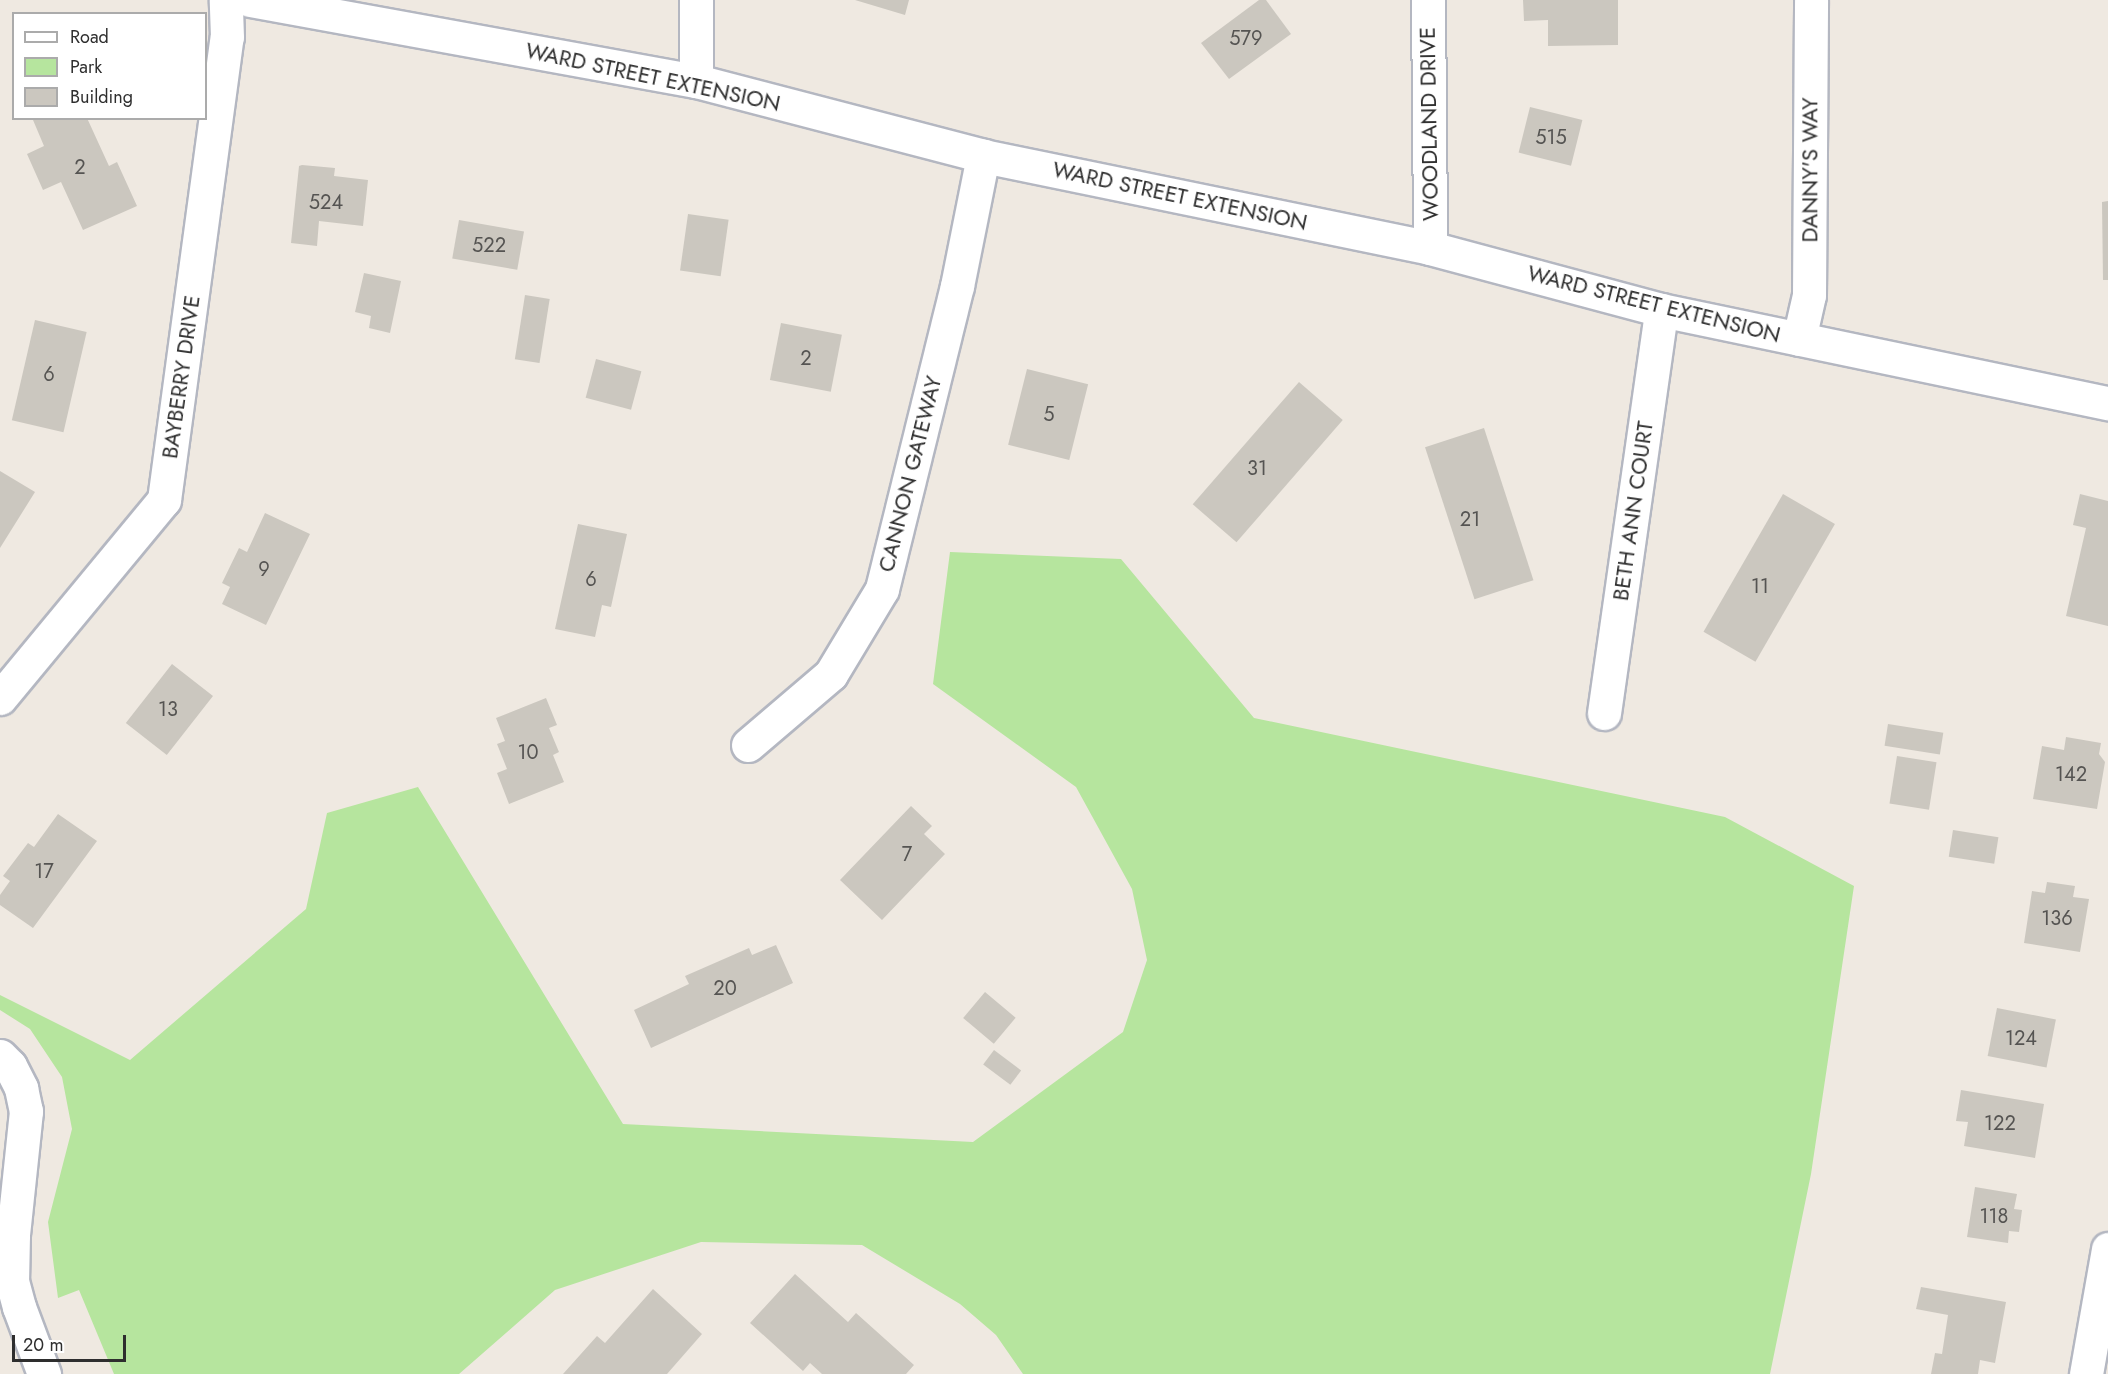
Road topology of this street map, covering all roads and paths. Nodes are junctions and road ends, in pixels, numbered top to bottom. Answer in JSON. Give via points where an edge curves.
{"nodes":[{"id":1,"x":226,"y":0,"type":"edge"},
{"id":2,"x":250,"y":0,"type":"edge"},
{"id":3,"x":696,"y":0,"type":"edge"},
{"id":4,"x":1428,"y":0,"type":"edge"},
{"id":5,"x":1811,"y":0,"type":"edge"},
{"id":6,"x":696,"y":81,"type":"junction"},
{"id":7,"x":983,"y":156,"type":"junction"},
{"id":8,"x":1430,"y":248,"type":"junction"},
{"id":9,"x":1661,"y":310,"type":"junction"},
{"id":10,"x":1799,"y":339,"type":"junction"},
{"id":11,"x":2108,"y":403,"type":"edge"},
{"id":12,"x":0,"y":698,"type":"edge"},
{"id":13,"x":1604,"y":713,"type":"dead end"},
{"id":14,"x":748,"y":745,"type":"dead end"},
{"id":15,"x":0,"y":1056,"type":"edge"},
{"id":16,"x":2108,"y":1249,"type":"edge"},
{"id":17,"x":44,"y":1374,"type":"edge"},
{"id":18,"x":2086,"y":1374,"type":"edge"}],
"edges":[{"from":1,"to":12,"type":"street","name":"BAYBERRY DRIVE","via":[[227,37],[164,500]]},
{"from":2,"to":6,"type":"street","name":"WARD STREET EXTENSION"},
{"from":3,"to":6,"type":"street"},
{"from":4,"to":8,"type":"street","name":"WOODLAND DRIVE"},
{"from":5,"to":10,"type":"street","name":"DANNY'S WAY","via":[[1809,296]]},
{"from":6,"to":7,"type":"street","name":"WARD STREET EXTENSION"},
{"from":7,"to":8,"type":"street","name":"WARD STREET EXTENSION"},
{"from":7,"to":14,"type":"street","name":"CANNON GATEWAY","via":[[957,286],[882,589],[831,674]]},
{"from":8,"to":9,"type":"street","name":"WARD STREET EXTENSION"},
{"from":9,"to":10,"type":"street","name":"WARD STREET EXTENSION"},
{"from":9,"to":13,"type":"street","name":"BETH ANN COURT"},
{"from":10,"to":11,"type":"street","name":"WARD STREET EXTENSION"},
{"from":15,"to":17,"type":"street","via":[[21,1088],[26,1111],[12,1281]]},
{"from":16,"to":18,"type":"street"}]}
